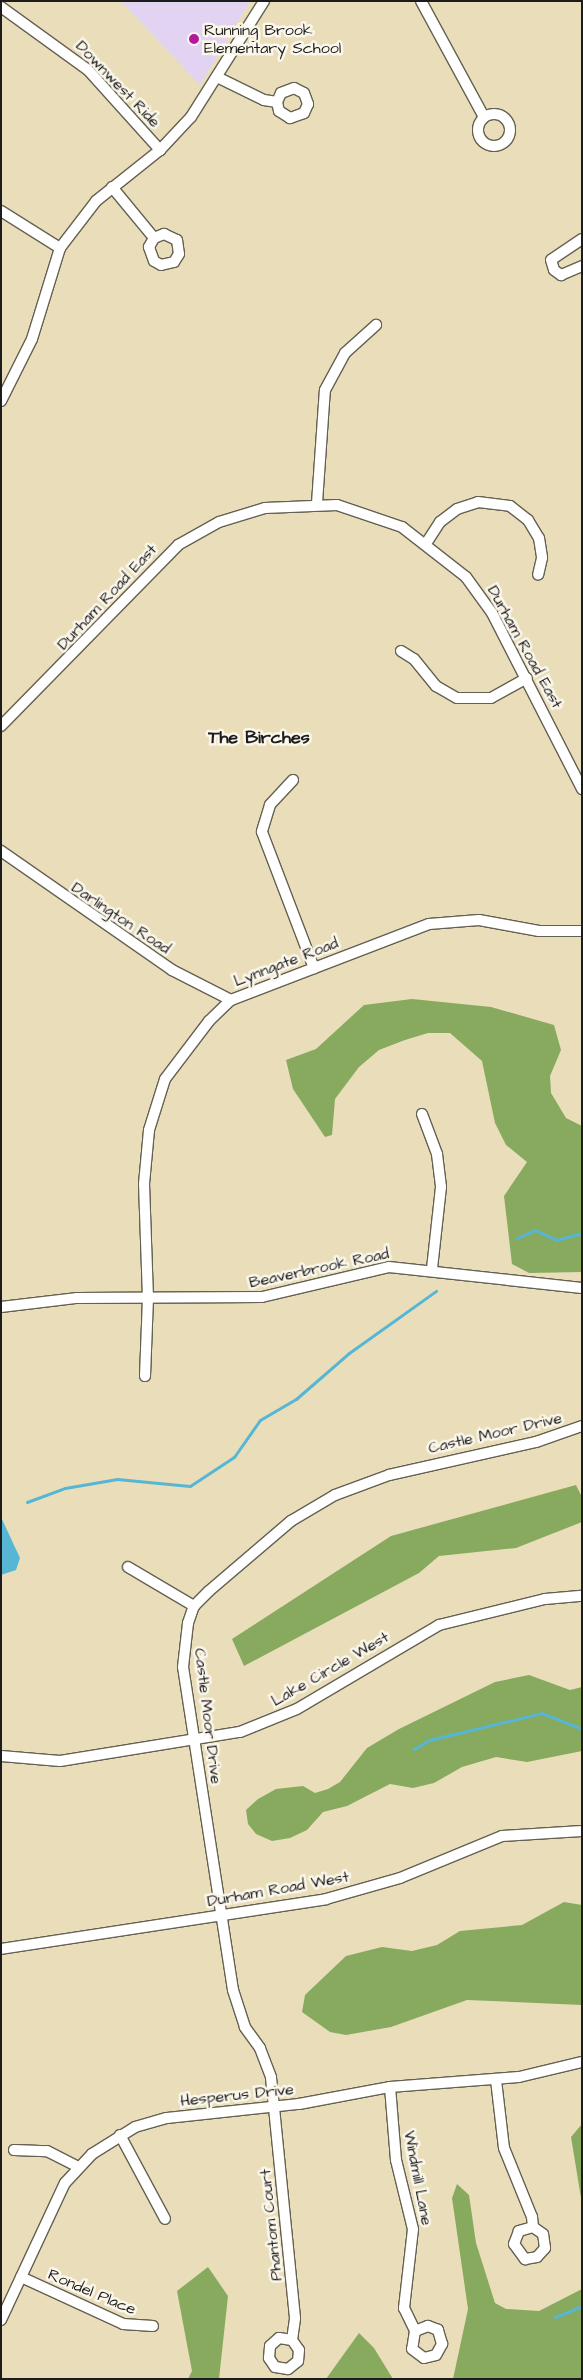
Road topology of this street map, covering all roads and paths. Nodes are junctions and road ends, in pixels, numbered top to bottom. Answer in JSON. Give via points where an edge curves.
{"nodes":[{"id":1,"x":264,"y":1,"type":"edge"},
{"id":2,"x":421,"y":1,"type":"edge"},
{"id":3,"x":1,"y":8,"type":"edge"},
{"id":4,"x":219,"y":78,"type":"junction"},
{"id":5,"x":277,"y":102,"type":"dead end"},
{"id":6,"x":484,"y":117,"type":"dead end"},
{"id":7,"x":160,"y":150,"type":"junction"},
{"id":8,"x":112,"y":187,"type":"junction"},
{"id":9,"x":1,"y":211,"type":"edge"},
{"id":10,"x":154,"y":238,"type":"dead end"},
{"id":11,"x":582,"y":239,"type":"edge"},
{"id":12,"x":60,"y":248,"type":"junction"},
{"id":13,"x":582,"y":266,"type":"edge"},
{"id":14,"x":376,"y":325,"type":"dead end"},
{"id":15,"x":3,"y":394,"type":"edge"},
{"id":16,"x":317,"y":503,"type":"junction"},
{"id":17,"x":427,"y":542,"type":"junction"},
{"id":18,"x":538,"y":575,"type":"dead end"},
{"id":19,"x":401,"y":651,"type":"dead end"},
{"id":20,"x":527,"y":678,"type":"junction"},
{"id":21,"x":1,"y":726,"type":"edge"},
{"id":22,"x":293,"y":780,"type":"dead end"},
{"id":23,"x":582,"y":790,"type":"edge"},
{"id":24,"x":1,"y":851,"type":"edge"},
{"id":25,"x":582,"y":931,"type":"edge"},
{"id":26,"x":314,"y":968,"type":"junction"},
{"id":27,"x":231,"y":1000,"type":"junction"},
{"id":28,"x":422,"y":1114,"type":"dead end"},
{"id":29,"x":432,"y":1269,"type":"junction"},
{"id":30,"x":582,"y":1288,"type":"edge"},
{"id":31,"x":148,"y":1298,"type":"junction"},
{"id":32,"x":1,"y":1307,"type":"edge"},
{"id":33,"x":144,"y":1376,"type":"dead end"},
{"id":34,"x":582,"y":1426,"type":"edge"},
{"id":35,"x":128,"y":1567,"type":"dead end"},
{"id":36,"x":582,"y":1596,"type":"edge"},
{"id":37,"x":194,"y":1606,"type":"junction"},
{"id":38,"x":195,"y":1740,"type":"junction"},
{"id":39,"x":1,"y":1756,"type":"edge"},
{"id":40,"x":582,"y":1830,"type":"edge"},
{"id":41,"x":222,"y":1914,"type":"junction"},
{"id":42,"x":1,"y":1949,"type":"edge"},
{"id":43,"x":582,"y":2062,"type":"edge"},
{"id":44,"x":496,"y":2080,"type":"junction"},
{"id":45,"x":390,"y":2087,"type":"junction"},
{"id":46,"x":275,"y":2107,"type":"junction"},
{"id":47,"x":120,"y":2134,"type":"junction"},
{"id":48,"x":14,"y":2150,"type":"dead end"},
{"id":49,"x":78,"y":2167,"type":"junction"},
{"id":50,"x":165,"y":2219,"type":"dead end"},
{"id":51,"x":533,"y":2227,"type":"dead end"},
{"id":52,"x":21,"y":2277,"type":"junction"},
{"id":53,"x":1,"y":2320,"type":"edge"},
{"id":54,"x":153,"y":2326,"type":"dead end"},
{"id":55,"x":415,"y":2331,"type":"dead end"},
{"id":56,"x":292,"y":2340,"type":"dead end"}],
"edges":[{"from":1,"to":4,"type":"street"},
{"from":2,"to":6,"type":"street"},
{"from":3,"to":7,"type":"street","name":"Downwest Ride","via":[[88,70]]},
{"from":4,"to":5,"type":"street","via":[[253,97]]},
{"from":4,"to":7,"type":"street"},
{"from":7,"to":8,"type":"street"},
{"from":8,"to":10,"type":"street"},
{"from":8,"to":12,"type":"street","via":[[83,215]]},
{"from":9,"to":12,"type":"street"},
{"from":11,"to":13,"type":"street","via":[[551,260],[554,270],[561,275]]},
{"from":12,"to":15,"type":"street","via":[[32,339]]},
{"from":14,"to":16,"type":"street","via":[[345,353],[325,390]]},
{"from":16,"to":17,"type":"street","name":"Durham Road East","via":[[380,517]]},
{"from":16,"to":21,"type":"street","name":"Durham Road East","via":[[240,514],[178,545]]},
{"from":17,"to":18,"type":"street","via":[[440,522],[457,509],[488,502],[510,506],[528,520],[539,538],[542,558]]},
{"from":17,"to":20,"type":"street","name":"Durham Road East","via":[[480,594]]},
{"from":19,"to":20,"type":"street","via":[[414,658],[436,686],[457,698],[491,698]]},
{"from":20,"to":23,"type":"street","name":"Durham Road East"},
{"from":22,"to":26,"type":"street","via":[[270,805],[262,832]]},
{"from":24,"to":27,"type":"street","name":"Darlington Road","via":[[172,970]]},
{"from":25,"to":26,"type":"street","name":"Lynngate Road","via":[[446,921],[413,928]]},
{"from":26,"to":27,"type":"street","name":"Lynngate Road"},
{"from":27,"to":31,"type":"street","name":"Lynngate Road","via":[[178,1057],[156,1104],[144,1169]]},
{"from":28,"to":29,"type":"street","via":[[440,1179]]},
{"from":29,"to":30,"type":"street","name":"Beaverbrook Road"},
{"from":29,"to":31,"type":"street","name":"Beaverbrook Road","via":[[371,1269],[262,1297]]},
{"from":31,"to":32,"type":"street","name":"Beaverbrook Road","via":[[77,1298]]},
{"from":31,"to":33,"type":"street","name":"Lynngate Road"},
{"from":34,"to":37,"type":"street","name":"Castle Moor Drive","via":[[536,1442],[389,1475],[335,1495],[291,1521]]},
{"from":35,"to":37,"type":"street"},
{"from":36,"to":38,"type":"street","name":"Lake Circle West","via":[[545,1599],[451,1621],[266,1723]]},
{"from":37,"to":38,"type":"street","name":"Castle Moor Drive","via":[[182,1654]]},
{"from":38,"to":39,"type":"street","name":"Lake Circle West","via":[[60,1761]]},
{"from":38,"to":41,"type":"street","name":"Castle Moor Drive"},
{"from":40,"to":41,"type":"street","name":"Durham Road West","via":[[502,1836],[355,1892]]},
{"from":41,"to":42,"type":"street","name":"Durham Road West"},
{"from":41,"to":46,"type":"street","name":"Castle Moor Drive","via":[[239,2011],[267,2060]]},
{"from":43,"to":44,"type":"street","name":"Hesperus Drive"},
{"from":44,"to":45,"type":"street","name":"Hesperus Drive"},
{"from":44,"to":51,"type":"street","via":[[504,2148]]},
{"from":45,"to":46,"type":"street","name":"Hesperus Drive"},
{"from":45,"to":55,"type":"street","name":"Windmill Lane","via":[[396,2160],[414,2229],[404,2308]]},
{"from":46,"to":47,"type":"street","name":"Hesperus Drive","via":[[167,2118]]},
{"from":46,"to":56,"type":"street","name":"Phantom Court","via":[[295,2318]]},
{"from":47,"to":49,"type":"street","name":"Hesperus Drive"},
{"from":47,"to":50,"type":"street"},
{"from":48,"to":49,"type":"street","via":[[47,2151]]},
{"from":49,"to":52,"type":"street","name":"Hesperus Drive","via":[[52,2208]]},
{"from":52,"to":53,"type":"street","name":"Hesperus Drive"},
{"from":52,"to":54,"type":"street","name":"Rondel Place","via":[[123,2324]]}]}
